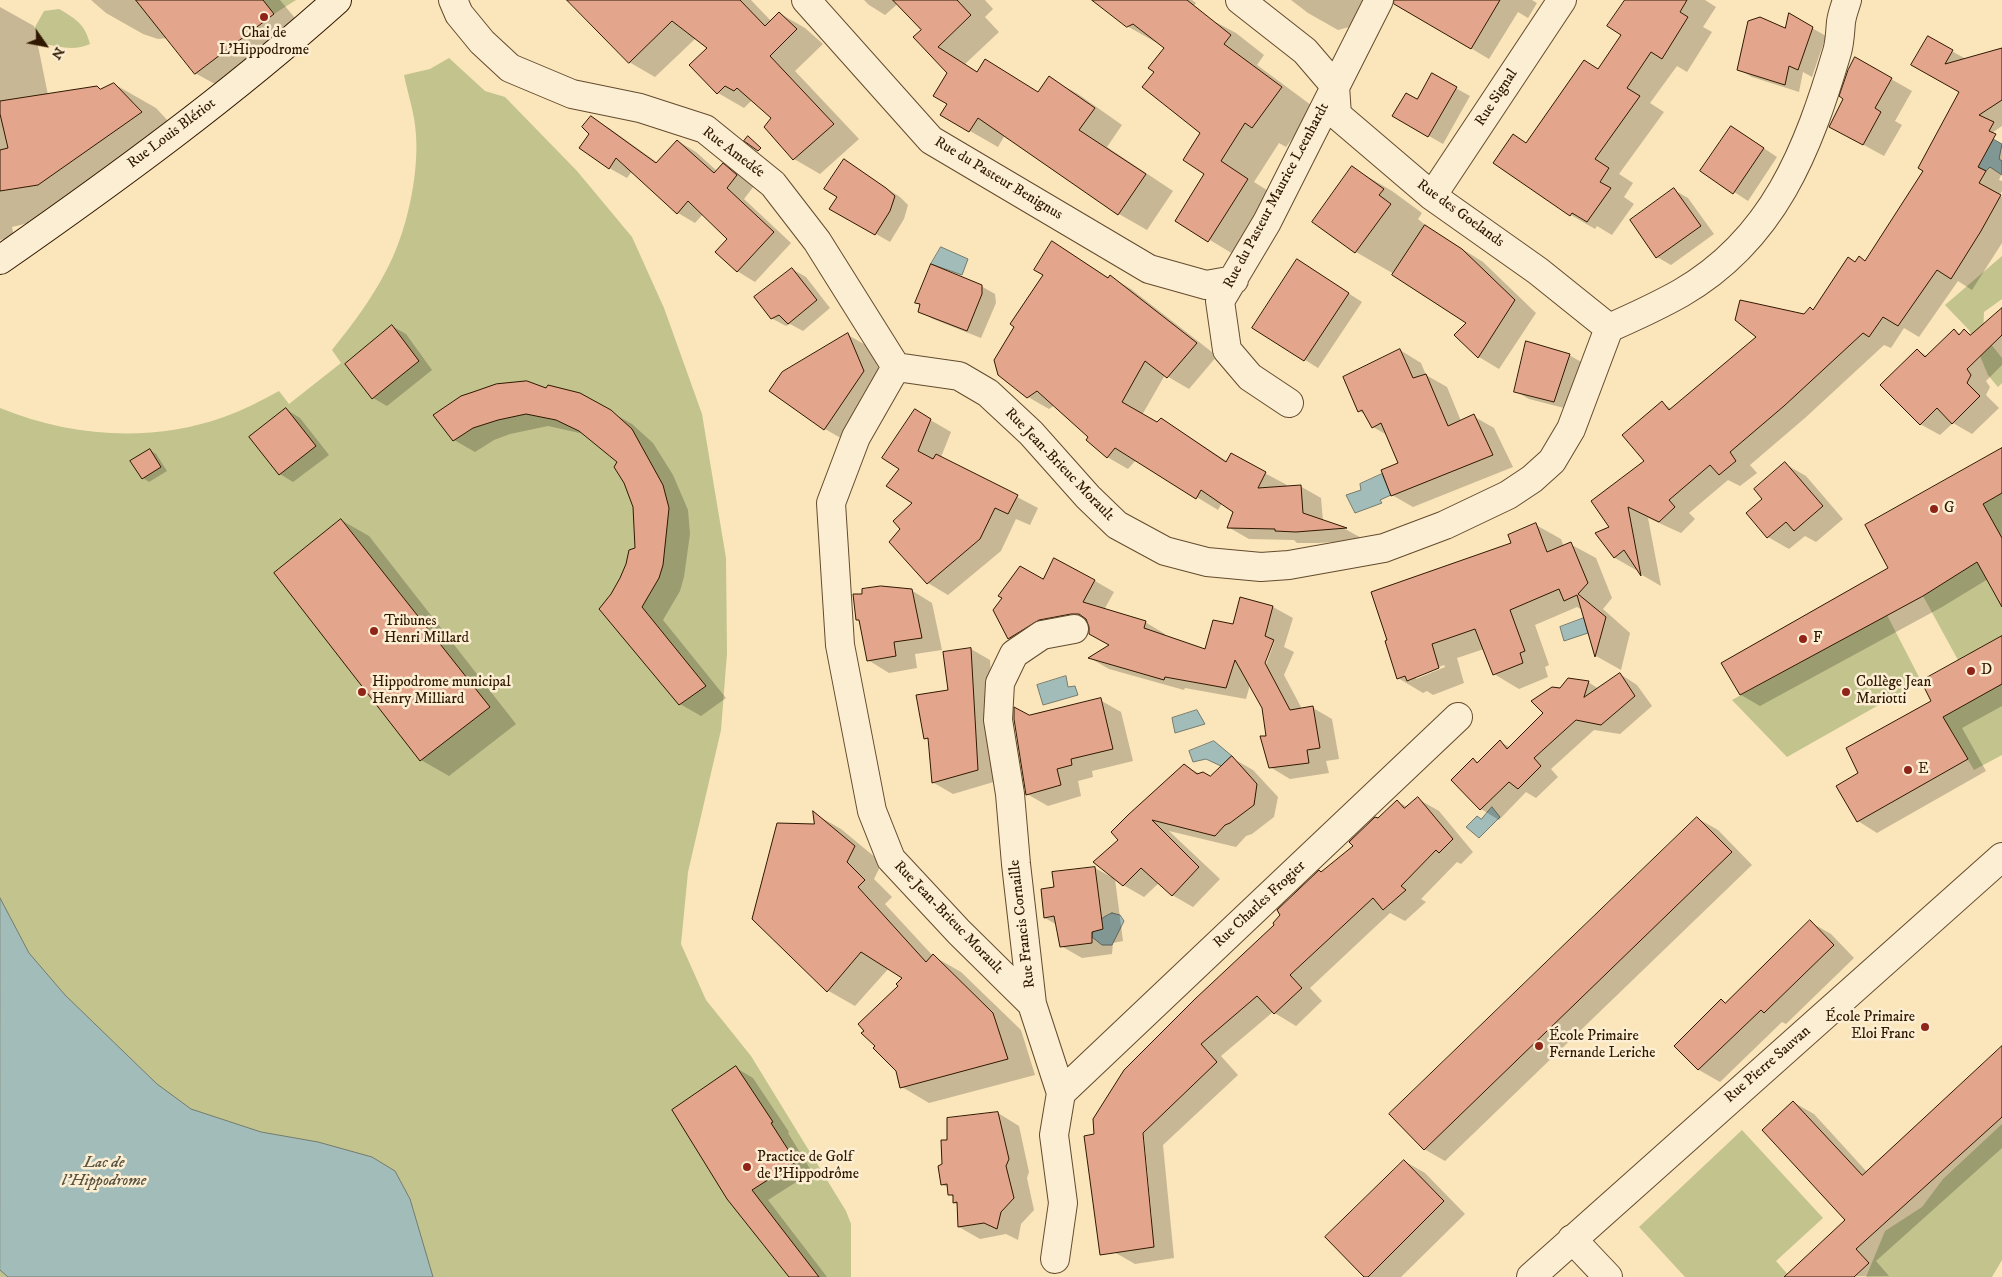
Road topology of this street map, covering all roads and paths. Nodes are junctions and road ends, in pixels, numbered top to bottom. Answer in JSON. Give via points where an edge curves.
{"nodes":[{"id":1,"x":337,"y":0,"type":"edge"},
{"id":2,"x":452,"y":0,"type":"edge"},
{"id":3,"x":806,"y":0,"type":"edge"},
{"id":4,"x":1240,"y":0,"type":"edge"},
{"id":5,"x":1379,"y":0,"type":"edge"},
{"id":6,"x":1562,"y":0,"type":"edge"},
{"id":7,"x":1848,"y":0,"type":"edge"},
{"id":8,"x":1335,"y":86,"type":"junction"},
{"id":9,"x":1432,"y":196,"type":"junction"},
{"id":10,"x":0,"y":260,"type":"edge"},
{"id":11,"x":1234,"y":280,"type":"junction"},
{"id":12,"x":1609,"y":328,"type":"junction"},
{"id":13,"x":896,"y":366,"type":"junction"},
{"id":14,"x":1289,"y":403,"type":"dead end"},
{"id":15,"x":1074,"y":629,"type":"dead end"},
{"id":16,"x":1458,"y":717,"type":"dead end"},
{"id":17,"x":2002,"y":857,"type":"edge"},
{"id":18,"x":1032,"y":1004,"type":"junction"},
{"id":19,"x":1061,"y":1093,"type":"junction"},
{"id":20,"x":1572,"y":1239,"type":"junction"},
{"id":21,"x":1054,"y":1259,"type":"dead end"},
{"id":22,"x":1531,"y":1277,"type":"edge"},
{"id":23,"x":1608,"y":1277,"type":"edge"}],
"edges":[{"from":1,"to":10,"type":"street","name":"Rue Louis Blériot","via":[[287,45],[175,133]]},
{"from":2,"to":13,"type":"street","name":"Rue Amedée","via":[[482,42],[510,68],[572,94],[640,108],[706,129],[772,184],[816,241]]},
{"from":3,"to":11,"type":"street","name":"Rue du Pasteur Benignus","via":[[931,140],[1149,269],[1206,285]]},
{"from":4,"to":8,"type":"street","via":[[1306,51]]},
{"from":5,"to":8,"type":"street","name":"Rue du Pasteur Maurice Leenhardt"},
{"from":6,"to":9,"type":"street","name":"Rue Signal"},
{"from":7,"to":12,"type":"street","via":[[1838,49],[1811,132],[1782,193],[1757,229],[1721,265],[1682,292]]},
{"from":8,"to":9,"type":"street","name":"Rue des Goelands","via":[[1337,115]]},
{"from":8,"to":11,"type":"street","name":"Rue du Pasteur Maurice Leenhardt"},
{"from":9,"to":12,"type":"street","name":"Rue des Goelands","via":[[1538,271]]},
{"from":11,"to":14,"type":"street","name":"Rue du Pasteur Maurice Leenhardt","via":[[1220,301],[1226,350],[1250,377]]},
{"from":12,"to":13,"type":"street","name":"Rue Jean-Brieuc Morault","via":[[1571,429],[1552,461],[1532,479],[1508,495],[1384,548],[1261,567],[1207,562],[1164,552],[1117,525],[988,393],[959,376]]},
{"from":13,"to":18,"type":"street","name":"Rue Jean-Brieuc Morault","via":[[856,437],[831,503],[840,646],[872,811],[891,859]]},
{"from":15,"to":18,"type":"street","name":"Rue Francis Cornaille","via":[[1042,634],[1014,654],[1000,683],[998,720],[1010,794]]},
{"from":16,"to":19,"type":"street","name":"Rue Charles Frogier"},
{"from":17,"to":20,"type":"street","name":"Rue Pierre Sauvan"},
{"from":18,"to":19,"type":"street","name":"Rue Francis Cornaille"},
{"from":19,"to":21,"type":"street","name":"Rue Francis Cornaille","via":[[1054,1136],[1063,1203]]},
{"from":20,"to":22,"type":"street","name":"Rue Pierre Sauvan"},
{"from":20,"to":23,"type":"street"}]}
